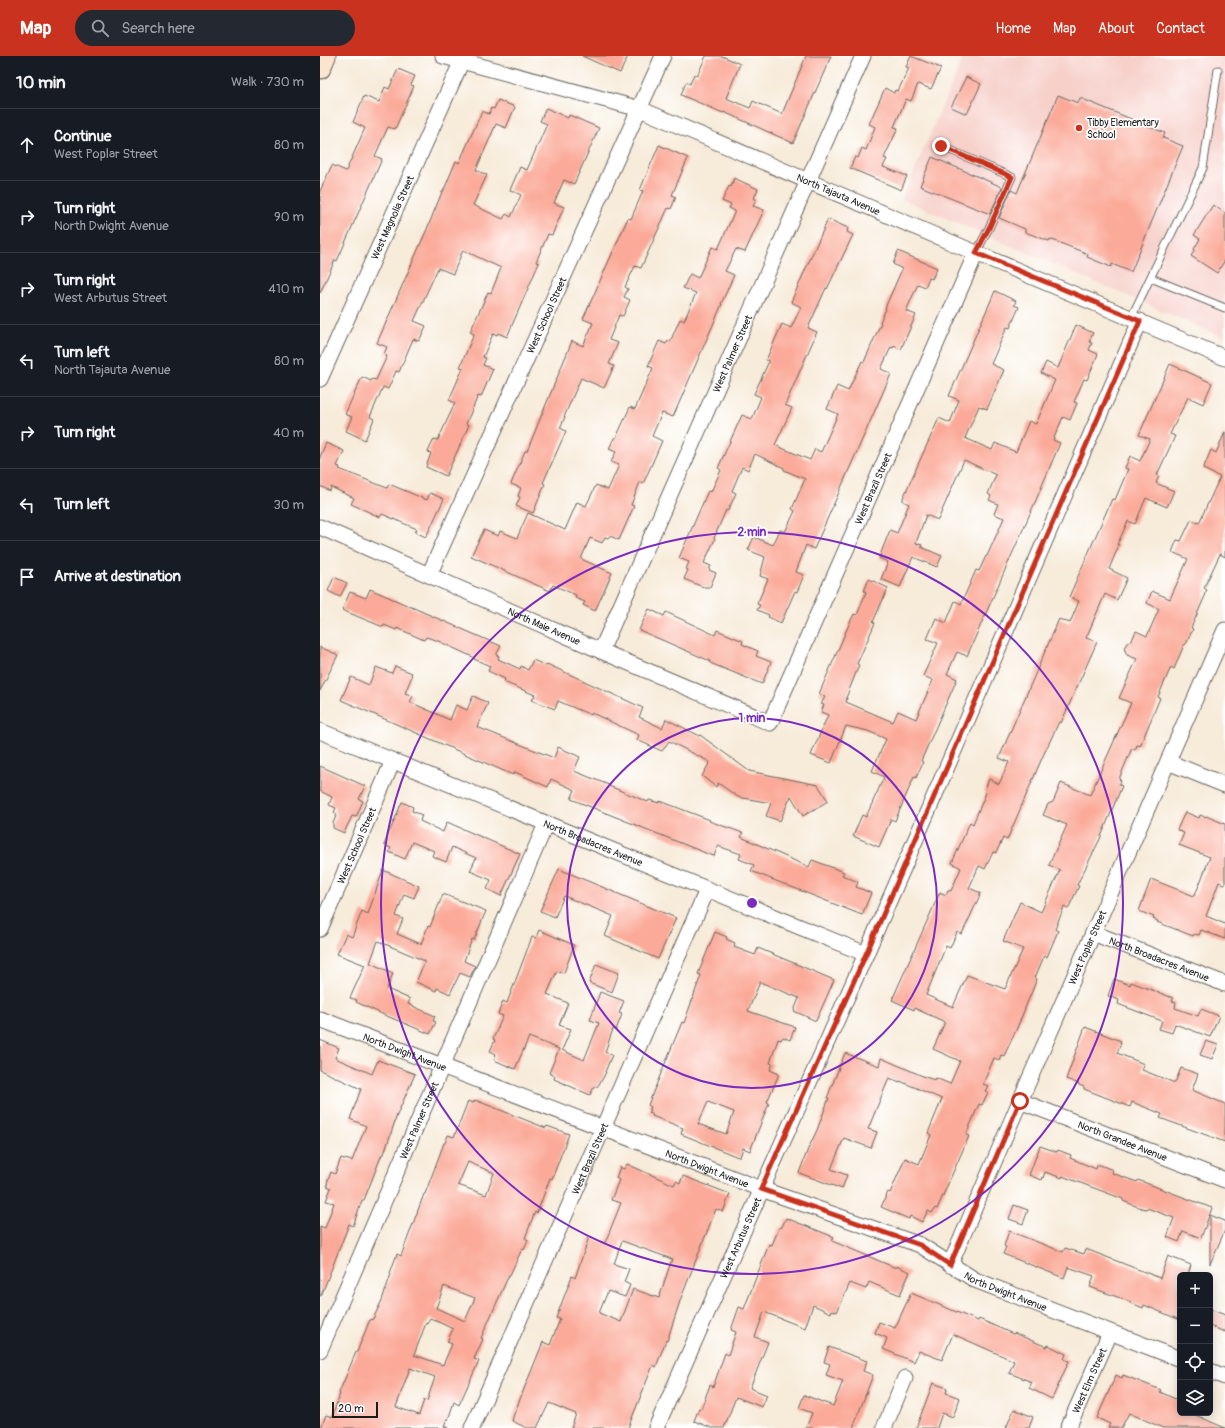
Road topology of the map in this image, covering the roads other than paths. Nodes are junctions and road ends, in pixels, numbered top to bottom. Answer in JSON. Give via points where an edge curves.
{"nodes":[{"id":1,"x":325,"y":56,"type":"edge"},
{"id":2,"x":443,"y":56,"type":"edge"},
{"id":3,"x":663,"y":56,"type":"edge"},
{"id":4,"x":863,"y":56,"type":"edge"},
{"id":5,"x":463,"y":59,"type":"edge"},
{"id":6,"x":320,"y":68,"type":"edge"},
{"id":7,"x":1218,"y":70,"type":"dead end"},
{"id":8,"x":640,"y":109,"type":"junction"},
{"id":9,"x":941,"y":146,"type":"dead end"},
{"id":10,"x":808,"y":182,"type":"junction"},
{"id":11,"x":976,"y":253,"type":"junction"},
{"id":12,"x":1151,"y":278,"type":"junction"},
{"id":13,"x":1225,"y":308,"type":"edge"},
{"id":14,"x":1136,"y":320,"type":"junction"},
{"id":15,"x":1225,"y":358,"type":"edge"},
{"id":16,"x":320,"y":379,"type":"edge"},
{"id":17,"x":320,"y":526,"type":"edge"},
{"id":18,"x":429,"y":575,"type":"junction"},
{"id":19,"x":1225,"y":630,"type":"edge"},
{"id":20,"x":601,"y":651,"type":"junction"},
{"id":21,"x":770,"y":723,"type":"joint"},
{"id":22,"x":320,"y":731,"type":"edge"},
{"id":23,"x":393,"y":761,"type":"junction"},
{"id":24,"x":1168,"y":762,"type":"junction"},
{"id":25,"x":1225,"y":784,"type":"edge"},
{"id":26,"x":546,"y":824,"type":"junction"},
{"id":27,"x":708,"y":890,"type":"junction"},
{"id":28,"x":320,"y":929,"type":"edge"},
{"id":29,"x":1093,"y":933,"type":"junction"},
{"id":30,"x":866,"y":954,"type":"junction"},
{"id":31,"x":1225,"y":984,"type":"edge"},
{"id":32,"x":320,"y":1019,"type":"edge"},
{"id":33,"x":443,"y":1065,"type":"junction"},
{"id":34,"x":1020,"y":1101,"type":"junction"},
{"id":35,"x":603,"y":1129,"type":"junction"},
{"id":36,"x":1225,"y":1180,"type":"edge"},
{"id":37,"x":761,"y":1189,"type":"junction"},
{"id":38,"x":950,"y":1265,"type":"junction"},
{"id":39,"x":1110,"y":1333,"type":"junction"},
{"id":40,"x":320,"y":1350,"type":"edge"},
{"id":41,"x":1177,"y":1359,"type":"edge"},
{"id":42,"x":1213,"y":1372,"type":"edge"},
{"id":43,"x":1225,"y":1376,"type":"edge"},
{"id":44,"x":905,"y":1378,"type":"dead end"},
{"id":45,"x":472,"y":1428,"type":"edge"},
{"id":46,"x":656,"y":1428,"type":"edge"},
{"id":47,"x":884,"y":1428,"type":"edge"},
{"id":48,"x":1068,"y":1428,"type":"edge"}],
"edges":[{"from":1,"to":6,"type":"main road"},
{"from":2,"to":5,"type":"street","name":"North Tajauta Avenue"},
{"from":3,"to":8,"type":"street","name":"West School Street"},
{"from":4,"to":10,"type":"street","name":"West Palmer Street"},
{"from":5,"to":8,"type":"street","name":"North Tajauta Avenue"},
{"from":5,"to":16,"type":"street","name":"West Magnolia Street"},
{"from":7,"to":12,"type":"lane","via":[[1203,168]]},
{"from":8,"to":10,"type":"street","name":"North Tajauta Avenue"},
{"from":8,"to":18,"type":"street","name":"West School Street"},
{"from":9,"to":11,"type":"lane","via":[[1012,177]]},
{"from":10,"to":11,"type":"street","name":"North Tajauta Avenue"},
{"from":10,"to":20,"type":"street","name":"West Palmer Street"},
{"from":11,"to":14,"type":"street","name":"North Tajauta Avenue"},
{"from":11,"to":21,"type":"street","name":"West Brazil Street"},
{"from":12,"to":13,"type":"lane"},
{"from":12,"to":14,"type":"lane"},
{"from":14,"to":15,"type":"street","name":"North Tajauta Avenue"},
{"from":14,"to":30,"type":"street","name":"West Arbutus Street"},
{"from":17,"to":18,"type":"street","name":"North Maie Avenue"},
{"from":18,"to":20,"type":"street","name":"North Maie Avenue"},
{"from":19,"to":24,"type":"street","name":"West Poplar Street"},
{"from":20,"to":21,"type":"street","name":"North Maie Avenue"},
{"from":22,"to":23,"type":"street","name":"North Broadacres Avenue"},
{"from":23,"to":26,"type":"street","name":"North Broadacres Avenue"},
{"from":23,"to":28,"type":"street","name":"West School Street"},
{"from":24,"to":25,"type":"street"},
{"from":24,"to":29,"type":"street","name":"West Poplar Street"},
{"from":26,"to":27,"type":"street","name":"North Broadacres Avenue"},
{"from":26,"to":33,"type":"street","name":"West Palmer Street"},
{"from":27,"to":30,"type":"street","name":"North Broadacres Avenue"},
{"from":27,"to":35,"type":"street","name":"West Brazil Street"},
{"from":29,"to":31,"type":"street","name":"North Broadacres Avenue"},
{"from":29,"to":34,"type":"street","name":"West Poplar Street"},
{"from":30,"to":37,"type":"street","name":"West Arbutus Street"},
{"from":32,"to":33,"type":"street","name":"North Dwight Avenue"},
{"from":33,"to":35,"type":"street","name":"North Dwight Avenue"},
{"from":33,"to":40,"type":"street","name":"West Palmer Street"},
{"from":34,"to":36,"type":"street","name":"North Grandee Avenue"},
{"from":34,"to":38,"type":"street","name":"West Poplar Street"},
{"from":35,"to":37,"type":"street","name":"North Dwight Avenue"},
{"from":35,"to":45,"type":"street","name":"West Brazil Street"},
{"from":37,"to":38,"type":"street","name":"North Dwight Avenue","via":[[920,1245]]},
{"from":37,"to":46,"type":"street","name":"West Arbutus Street"},
{"from":38,"to":39,"type":"street","name":"North Dwight Avenue","via":[[975,1280]]},
{"from":39,"to":41,"type":"street","name":"North Dwight Avenue"},
{"from":39,"to":48,"type":"street","name":"West Elm Street"},
{"from":42,"to":43,"type":"street"},
{"from":44,"to":47,"type":"street"}]}
